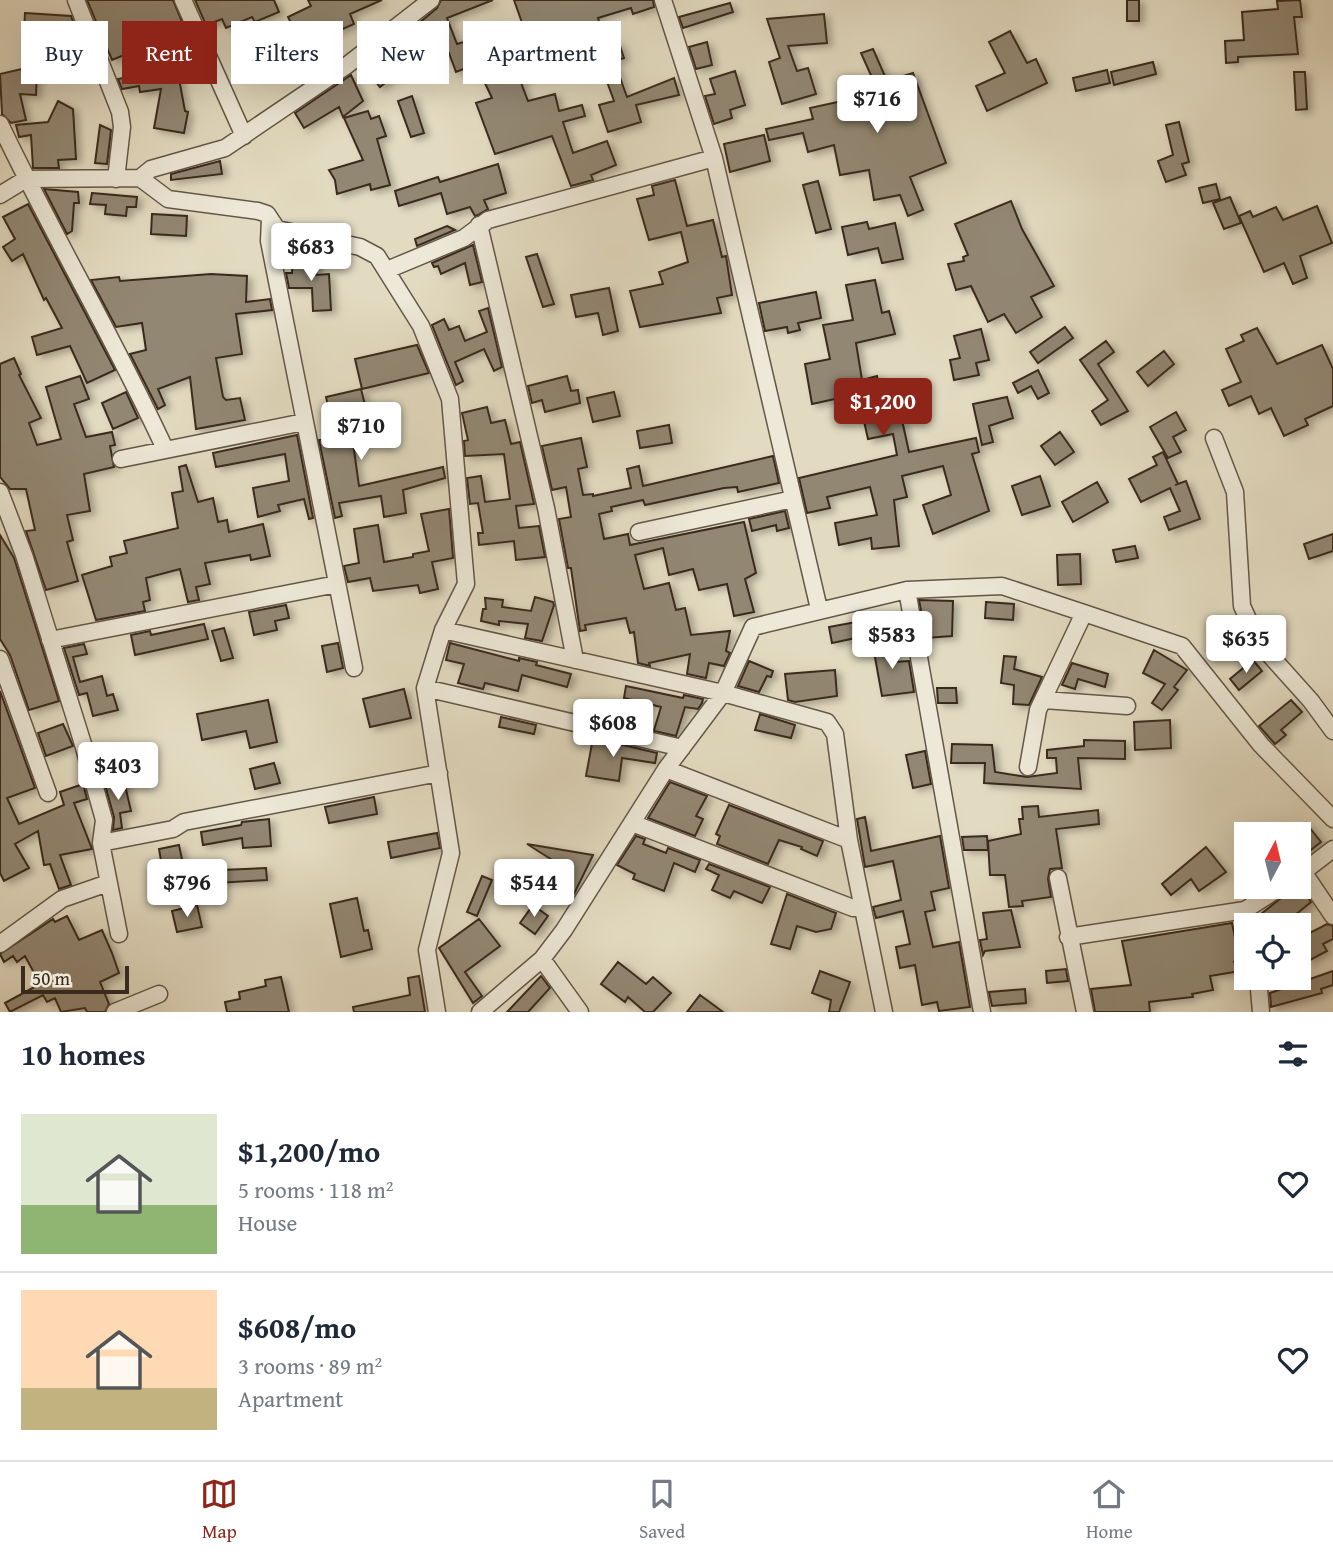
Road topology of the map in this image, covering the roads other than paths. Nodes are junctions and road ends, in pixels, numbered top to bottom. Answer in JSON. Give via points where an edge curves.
{"nodes":[{"id":1,"x":76,"y":0,"type":"edge"},
{"id":2,"x":183,"y":0,"type":"edge"},
{"id":3,"x":431,"y":0,"type":"edge"},
{"id":4,"x":663,"y":0,"type":"edge"},
{"id":5,"x":0,"y":124,"type":"edge"},
{"id":6,"x":244,"y":136,"type":"junction"},
{"id":7,"x":714,"y":158,"type":"junction"},
{"id":8,"x":140,"y":178,"type":"junction"},
{"id":9,"x":26,"y":179,"type":"junction"},
{"id":10,"x":116,"y":179,"type":"junction"},
{"id":11,"x":0,"y":195,"type":"edge"},
{"id":12,"x":270,"y":219,"type":"junction"},
{"id":13,"x":479,"y":225,"type":"junction"},
{"id":14,"x":387,"y":270,"type":"junction"},
{"id":15,"x":304,"y":422,"type":"junction"},
{"id":16,"x":1214,"y":438,"type":"dead end"},
{"id":17,"x":165,"y":449,"type":"junction"},
{"id":18,"x":121,"y":459,"type":"dead end"},
{"id":19,"x":0,"y":492,"type":"edge"},
{"id":20,"x":793,"y":499,"type":"junction"},
{"id":21,"x":639,"y":532,"type":"dead end"},
{"id":22,"x":337,"y":584,"type":"junction"},
{"id":23,"x":907,"y":590,"type":"junction"},
{"id":24,"x":819,"y":609,"type":"junction"},
{"id":25,"x":1084,"y":613,"type":"junction"},
{"id":26,"x":443,"y":630,"type":"junction"},
{"id":27,"x":50,"y":640,"type":"junction"},
{"id":28,"x":0,"y":659,"type":"edge"},
{"id":29,"x":575,"y":660,"type":"junction"},
{"id":30,"x":354,"y":668,"type":"dead end"},
{"id":31,"x":425,"y":688,"type":"junction"},
{"id":32,"x":723,"y":692,"type":"junction"},
{"id":33,"x":1044,"y":700,"type":"junction"},
{"id":34,"x":1127,"y":706,"type":"dead end"},
{"id":35,"x":1333,"y":731,"type":"edge"},
{"id":36,"x":682,"y":748,"type":"junction"},
{"id":37,"x":1028,"y":767,"type":"dead end"},
{"id":38,"x":666,"y":769,"type":"junction"},
{"id":39,"x":439,"y":773,"type":"junction"},
{"id":40,"x":48,"y":793,"type":"dead end"},
{"id":41,"x":1333,"y":819,"type":"edge"},
{"id":42,"x":632,"y":823,"type":"junction"},
{"id":43,"x":849,"y":840,"type":"junction"},
{"id":44,"x":101,"y":843,"type":"junction"},
{"id":45,"x":1333,"y":849,"type":"edge"},
{"id":46,"x":1311,"y":866,"type":"edge"},
{"id":47,"x":1058,"y":878,"type":"dead end"},
{"id":48,"x":108,"y":883,"type":"junction"},
{"id":49,"x":1311,"y":887,"type":"edge"},
{"id":50,"x":1267,"y":900,"type":"edge"},
{"id":51,"x":862,"y":907,"type":"junction"},
{"id":52,"x":1252,"y":913,"type":"edge"},
{"id":53,"x":1333,"y":916,"type":"edge"},
{"id":54,"x":1234,"y":919,"type":"edge"},
{"id":55,"x":120,"y":934,"type":"dead end"},
{"id":56,"x":1068,"y":937,"type":"junction"},
{"id":57,"x":0,"y":944,"type":"edge"},
{"id":58,"x":542,"y":959,"type":"junction"},
{"id":59,"x":1259,"y":990,"type":"edge"},
{"id":60,"x":159,"y":995,"type":"dead end"},
{"id":61,"x":497,"y":1007,"type":"edge"},
{"id":62,"x":115,"y":1012,"type":"edge"},
{"id":63,"x":438,"y":1012,"type":"edge"},
{"id":64,"x":480,"y":1012,"type":"edge"},
{"id":65,"x":580,"y":1012,"type":"edge"},
{"id":66,"x":884,"y":1012,"type":"edge"},
{"id":67,"x":982,"y":1012,"type":"edge"},
{"id":68,"x":1084,"y":1012,"type":"edge"},
{"id":69,"x":1261,"y":1012,"type":"edge"}],
"edges":[{"from":1,"to":10,"type":"street","via":[[120,112]]},
{"from":2,"to":6,"type":"street"},
{"from":3,"to":6,"type":"street"},
{"from":4,"to":7,"type":"street"},
{"from":5,"to":9,"type":"street"},
{"from":6,"to":8,"type":"street","via":[[206,155],[150,169]]},
{"from":7,"to":13,"type":"street"},
{"from":7,"to":20,"type":"street"},
{"from":8,"to":10,"type":"street"},
{"from":8,"to":12,"type":"street","via":[[168,199],[258,211]]},
{"from":9,"to":10,"type":"street"},
{"from":9,"to":11,"type":"street"},
{"from":9,"to":17,"type":"street","via":[[124,359]]},
{"from":12,"to":14,"type":"street","via":[[277,229],[293,235],[360,247],[377,256]]},
{"from":12,"to":15,"type":"street","via":[[269,241]]},
{"from":13,"to":14,"type":"street","via":[[464,238]]},
{"from":13,"to":29,"type":"street","via":[[546,508]]},
{"from":14,"to":26,"type":"street","via":[[421,326],[450,399],[466,584]]},
{"from":15,"to":17,"type":"street"},
{"from":15,"to":22,"type":"street"},
{"from":16,"to":35,"type":"street","via":[[1235,492],[1242,606],[1259,643]]},
{"from":17,"to":18,"type":"street"},
{"from":19,"to":27,"type":"street"},
{"from":20,"to":21,"type":"street"},
{"from":20,"to":24,"type":"street"},
{"from":22,"to":27,"type":"street"},
{"from":22,"to":30,"type":"street"},
{"from":23,"to":24,"type":"street"},
{"from":23,"to":25,"type":"street","via":[[1002,586]]},
{"from":23,"to":67,"type":"street"},
{"from":24,"to":32,"type":"street","via":[[753,628]]},
{"from":25,"to":33,"type":"street"},
{"from":25,"to":41,"type":"street","via":[[1182,646],[1261,746]]},
{"from":26,"to":29,"type":"street"},
{"from":26,"to":31,"type":"street"},
{"from":27,"to":44,"type":"street","via":[[104,820]]},
{"from":28,"to":40,"type":"street"},
{"from":29,"to":32,"type":"street"},
{"from":31,"to":36,"type":"street"},
{"from":31,"to":39,"type":"street"},
{"from":32,"to":36,"type":"street"},
{"from":32,"to":43,"type":"street","via":[[832,727]]},
{"from":33,"to":34,"type":"street"},
{"from":33,"to":37,"type":"street","via":[[1038,710]]},
{"from":36,"to":38,"type":"street"},
{"from":38,"to":42,"type":"street"},
{"from":38,"to":43,"type":"street"},
{"from":39,"to":44,"type":"street","via":[[184,822],[173,829]]},
{"from":39,"to":63,"type":"street","via":[[451,853],[428,950]]},
{"from":42,"to":51,"type":"street","via":[[853,908]]},
{"from":42,"to":58,"type":"street"},
{"from":43,"to":51,"type":"street"},
{"from":44,"to":48,"type":"street"},
{"from":45,"to":46,"type":"street"},
{"from":47,"to":56,"type":"street"},
{"from":48,"to":55,"type":"street"},
{"from":48,"to":57,"type":"street","via":[[62,899]]},
{"from":49,"to":53,"type":"street"},
{"from":50,"to":52,"type":"street"},
{"from":51,"to":66,"type":"street"},
{"from":54,"to":56,"type":"street"},
{"from":56,"to":68,"type":"street"},
{"from":58,"to":61,"type":"street"},
{"from":58,"to":65,"type":"street"},
{"from":59,"to":69,"type":"street"},
{"from":60,"to":62,"type":"street"},
{"from":61,"to":64,"type":"street"}]}
